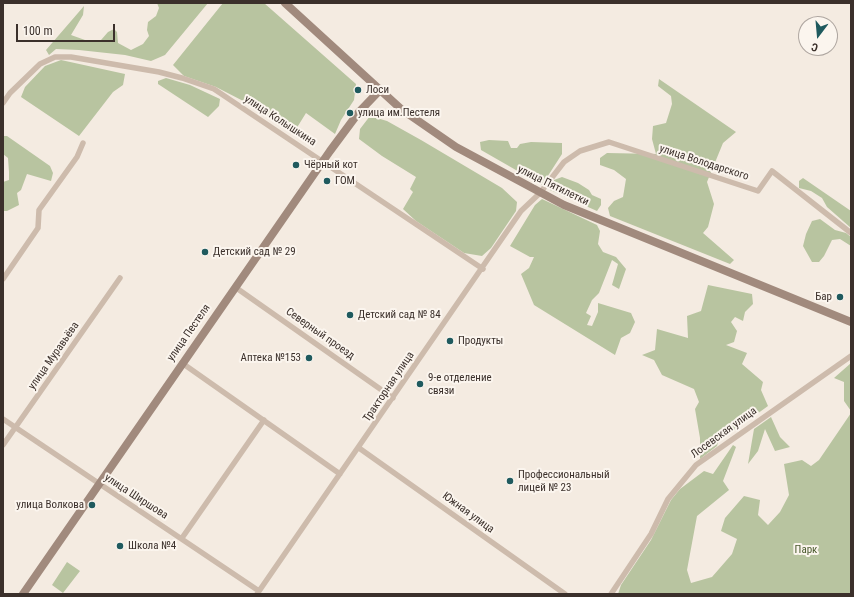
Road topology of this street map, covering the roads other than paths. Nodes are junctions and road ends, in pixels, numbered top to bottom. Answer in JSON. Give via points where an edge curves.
{"nodes":[{"id":1,"x":285,"y":3,"type":"edge"},
{"id":2,"x":380,"y":90,"type":"junction"},
{"id":3,"x":3,"y":103,"type":"edge"},
{"id":4,"x":83,"y":143,"type":"dead end"},
{"id":5,"x":323,"y":161,"type":"junction"},
{"id":6,"x":540,"y":193,"type":"junction"},
{"id":7,"x":851,"y":233,"type":"edge"},
{"id":8,"x":483,"y":269,"type":"junction"},
{"id":9,"x":120,"y":278,"type":"dead end"},
{"id":10,"x":3,"y":279,"type":"edge"},
{"id":11,"x":235,"y":287,"type":"junction"},
{"id":12,"x":851,"y":322,"type":"edge"},
{"id":13,"x":851,"y":356,"type":"edge"},
{"id":14,"x":182,"y":363,"type":"junction"},
{"id":15,"x":393,"y":398,"type":"junction"},
{"id":16,"x":3,"y":419,"type":"edge"},
{"id":17,"x":264,"y":420,"type":"junction"},
{"id":18,"x":15,"y":428,"type":"junction"},
{"id":19,"x":3,"y":445,"type":"edge"},
{"id":20,"x":359,"y":448,"type":"junction"},
{"id":21,"x":340,"y":474,"type":"junction"},
{"id":22,"x":99,"y":484,"type":"junction"},
{"id":23,"x":182,"y":538,"type":"junction"},
{"id":24,"x":258,"y":592,"type":"edge"},
{"id":25,"x":23,"y":594,"type":"edge"},
{"id":26,"x":565,"y":594,"type":"edge"},
{"id":27,"x":611,"y":594,"type":"edge"}],
"edges":[{"from":1,"to":2,"type":"main road","name":"улица Пятилетки"},
{"from":2,"to":5,"type":"main road","name":"улица Пестеля","via":[[359,112]]},
{"from":2,"to":6,"type":"main road","name":"улица Пятилетки","via":[[436,134]]},
{"from":3,"to":5,"type":"street","name":"улица Колышкина","via":[[40,64],[55,57],[71,57],[159,72],[214,89]]},
{"from":4,"to":10,"type":"street","via":[[77,156],[39,210],[38,228]]},
{"from":5,"to":8,"type":"street","name":"улица Колышкина"},
{"from":5,"to":11,"type":"main road","name":"улица Пестеля"},
{"from":6,"to":7,"type":"street","name":"улица Володарского","via":[[564,162],[580,151],[609,142],[758,191],[772,171]]},
{"from":6,"to":8,"type":"street","name":"Тракторная улица","via":[[525,206]]},
{"from":6,"to":12,"type":"main road","name":"улица Пятилетки"},
{"from":8,"to":15,"type":"street","name":"Тракторная улица"},
{"from":9,"to":18,"type":"street","name":"улица Муравьёва"},
{"from":11,"to":14,"type":"main road","name":"улица Пестеля"},
{"from":11,"to":15,"type":"street","name":"Северный проезд"},
{"from":13,"to":27,"type":"street","name":"Лосевская улица","via":[[696,465],[668,499],[651,534]]},
{"from":14,"to":17,"type":"street"},
{"from":14,"to":22,"type":"main road","name":"улица Пестеля"},
{"from":15,"to":20,"type":"street","name":"Тракторная улица"},
{"from":16,"to":18,"type":"street","name":"улица Ширшова"},
{"from":17,"to":21,"type":"street"},
{"from":17,"to":23,"type":"street"},
{"from":18,"to":19,"type":"street","name":"улица Муравьёва"},
{"from":18,"to":22,"type":"street","name":"улица Ширшова"},
{"from":20,"to":21,"type":"street","name":"Тракторная улица"},
{"from":20,"to":26,"type":"street","name":"Южная улица"},
{"from":21,"to":24,"type":"street","name":"Тракторная улица"},
{"from":22,"to":23,"type":"street","name":"улица Ширшова"},
{"from":22,"to":25,"type":"main road","name":"улица Пестеля"},
{"from":23,"to":24,"type":"street","name":"улица Ширшова"}]}
